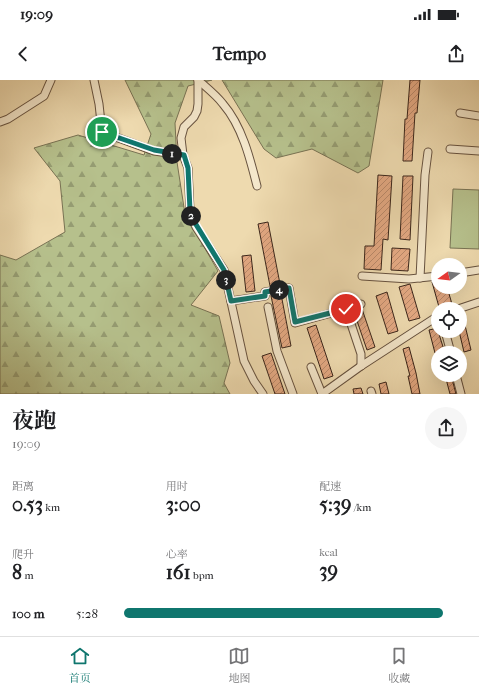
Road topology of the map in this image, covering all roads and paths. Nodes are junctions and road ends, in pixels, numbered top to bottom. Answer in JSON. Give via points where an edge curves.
{"nodes":[{"id":1,"x":51,"y":80,"type":"edge"},
{"id":2,"x":94,"y":80,"type":"edge"},
{"id":3,"x":198,"y":80,"type":"edge"},
{"id":4,"x":460,"y":113,"type":"dead end"},
{"id":5,"x":479,"y":116,"type":"edge"},
{"id":6,"x":0,"y":122,"type":"edge"},
{"id":7,"x":450,"y":149,"type":"dead end"},
{"id":8,"x":479,"y":151,"type":"edge"},
{"id":9,"x":428,"y":152,"type":"dead end"},
{"id":10,"x":184,"y":155,"type":"junction"},
{"id":11,"x":257,"y":186,"type":"dead end"},
{"id":12,"x":479,"y":270,"type":"edge"},
{"id":13,"x":467,"y":272,"type":"edge"},
{"id":14,"x":362,"y":276,"type":"dead end"},
{"id":15,"x":431,"y":277,"type":"edge"},
{"id":16,"x":420,"y":278,"type":"junction"},
{"id":17,"x":231,"y":301,"type":"junction"},
{"id":18,"x":479,"y":302,"type":"edge"},
{"id":19,"x":361,"y":304,"type":"dead end"},
{"id":20,"x":467,"y":306,"type":"edge"},
{"id":21,"x":268,"y":307,"type":"dead end"},
{"id":22,"x":346,"y":309,"type":"junction"},
{"id":23,"x":431,"y":321,"type":"edge"},
{"id":24,"x":361,"y":366,"type":"junction"},
{"id":25,"x":311,"y":368,"type":"dead end"},
{"id":26,"x":458,"y":382,"type":"edge"},
{"id":27,"x":263,"y":394,"type":"edge"},
{"id":28,"x":293,"y":394,"type":"edge"},
{"id":29,"x":322,"y":394,"type":"edge"},
{"id":30,"x":461,"y":394,"type":"edge"}],
"edges":[{"from":1,"to":6,"type":"street","via":[[44,96]]},
{"from":2,"to":10,"type":"street","via":[[102,132],[154,150]]},
{"from":3,"to":10,"type":"street","via":[[197,111],[184,127],[181,138]]},
{"from":3,"to":11,"type":"street","via":[[230,114],[246,143]]},
{"from":4,"to":5,"type":"street"},
{"from":7,"to":8,"type":"street"},
{"from":9,"to":16,"type":"street"},
{"from":10,"to":17,"type":"street","via":[[188,168],[192,218],[224,270]]},
{"from":12,"to":13,"type":"street"},
{"from":14,"to":16,"type":"street"},
{"from":15,"to":16,"type":"street"},
{"from":17,"to":22,"type":"street","via":[[265,296],[265,292],[289,288],[295,322]]},
{"from":17,"to":27,"type":"street","via":[[244,361]]},
{"from":18,"to":20,"type":"street"},
{"from":19,"to":22,"type":"street"},
{"from":21,"to":28,"type":"street","via":[[278,351]]},
{"from":22,"to":24,"type":"street","via":[[361,354]]},
{"from":23,"to":24,"type":"street"},
{"from":24,"to":29,"type":"street"},
{"from":25,"to":29,"type":"street"},
{"from":26,"to":30,"type":"street"}]}
